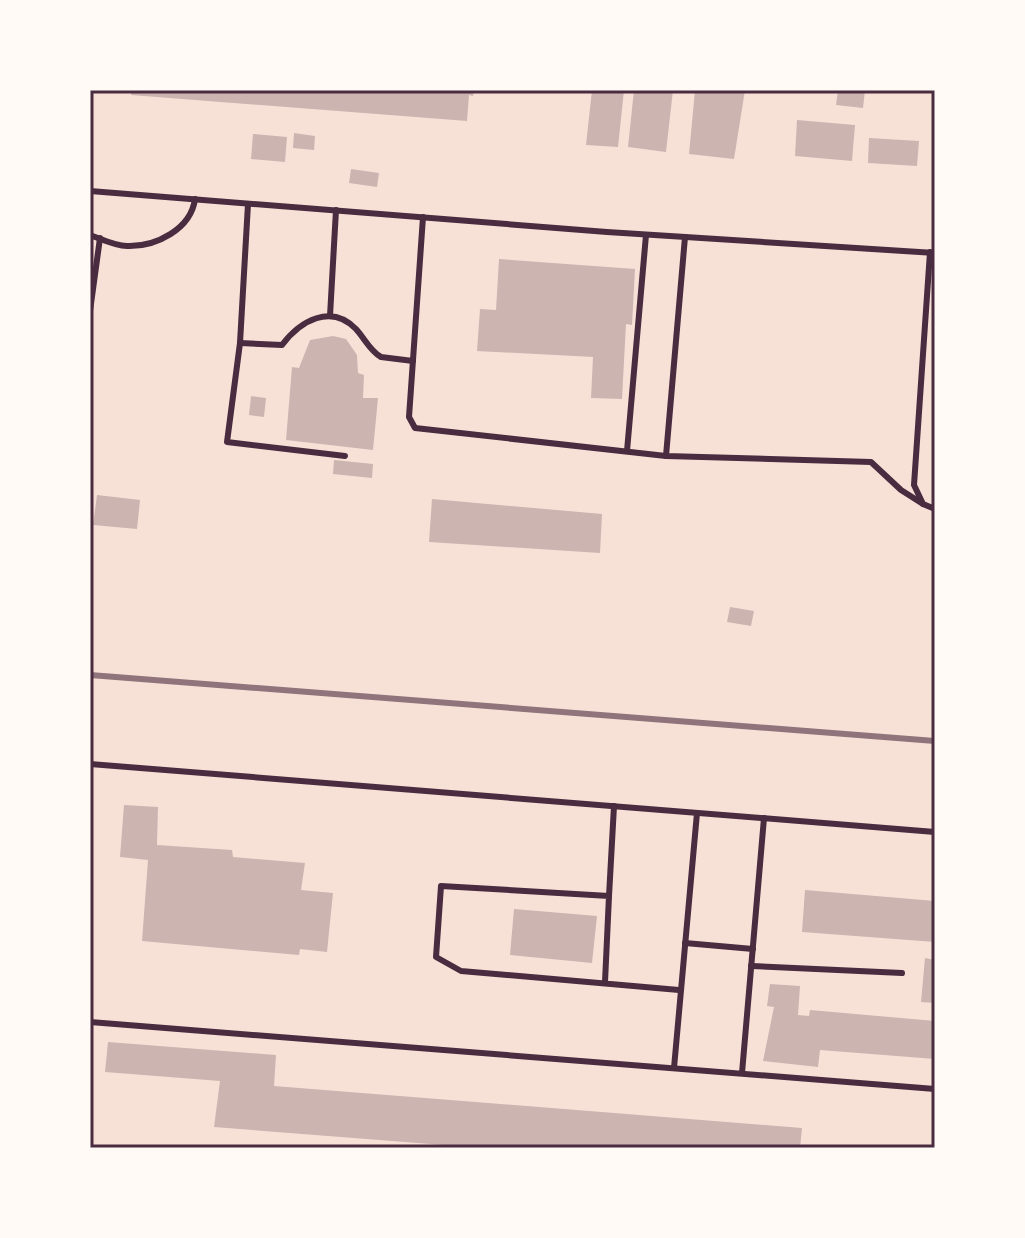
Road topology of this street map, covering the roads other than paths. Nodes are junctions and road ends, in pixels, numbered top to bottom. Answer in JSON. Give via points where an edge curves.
{"nodes":[{"id":1,"x":90,"y":191,"type":"edge"},
{"id":2,"x":195,"y":199,"type":"junction"},
{"id":3,"x":248,"y":204,"type":"junction"},
{"id":4,"x":336,"y":210,"type":"junction"},
{"id":5,"x":423,"y":217,"type":"junction"},
{"id":6,"x":90,"y":235,"type":"edge"},
{"id":7,"x":646,"y":235,"type":"junction"},
{"id":8,"x":685,"y":237,"type":"junction"},
{"id":9,"x":100,"y":238,"type":"junction"},
{"id":10,"x":932,"y":252,"type":"edge"},
{"id":11,"x":90,"y":311,"type":"edge"},
{"id":12,"x":330,"y":316,"type":"junction"},
{"id":13,"x":240,"y":343,"type":"junction"},
{"id":14,"x":413,"y":361,"type":"junction"},
{"id":15,"x":627,"y":451,"type":"junction"},
{"id":16,"x":345,"y":456,"type":"dead end"},
{"id":17,"x":666,"y":456,"type":"junction"},
{"id":18,"x":923,"y":504,"type":"junction"},
{"id":19,"x":935,"y":509,"type":"edge"},
{"id":20,"x":90,"y":764,"type":"edge"},
{"id":21,"x":614,"y":806,"type":"junction"},
{"id":22,"x":697,"y":813,"type":"junction"},
{"id":23,"x":764,"y":818,"type":"junction"},
{"id":24,"x":935,"y":832,"type":"edge"},
{"id":25,"x":609,"y":896,"type":"junction"},
{"id":26,"x":685,"y":943,"type":"junction"},
{"id":27,"x":753,"y":949,"type":"junction"},
{"id":28,"x":751,"y":966,"type":"junction"},
{"id":29,"x":902,"y":973,"type":"dead end"},
{"id":30,"x":605,"y":982,"type":"junction"},
{"id":31,"x":679,"y":990,"type":"junction"},
{"id":32,"x":90,"y":1022,"type":"edge"},
{"id":33,"x":674,"y":1068,"type":"junction"},
{"id":34,"x":742,"y":1073,"type":"junction"},
{"id":35,"x":935,"y":1089,"type":"edge"}],
"edges":[{"from":1,"to":2,"type":"lane"},
{"from":2,"to":3,"type":"lane"},
{"from":2,"to":9,"type":"lane","via":[[194,210],[171,237],[128,246]]},
{"from":3,"to":4,"type":"lane"},
{"from":3,"to":13,"type":"lane"},
{"from":4,"to":5,"type":"lane"},
{"from":4,"to":12,"type":"lane"},
{"from":5,"to":7,"type":"lane"},
{"from":5,"to":14,"type":"lane"},
{"from":6,"to":9,"type":"lane"},
{"from":7,"to":8,"type":"lane"},
{"from":7,"to":15,"type":"lane"},
{"from":8,"to":10,"type":"lane"},
{"from":8,"to":17,"type":"lane"},
{"from":9,"to":11,"type":"lane"},
{"from":10,"to":18,"type":"lane","via":[[914,485]]},
{"from":12,"to":13,"type":"lane","via":[[298,327],[282,345]]},
{"from":12,"to":14,"type":"lane","via":[[350,324],[381,357]]},
{"from":13,"to":16,"type":"lane","via":[[227,442]]},
{"from":14,"to":15,"type":"lane","via":[[409,417],[415,428]]},
{"from":15,"to":17,"type":"lane"},
{"from":17,"to":18,"type":"lane","via":[[871,462]]},
{"from":18,"to":19,"type":"lane"},
{"from":20,"to":21,"type":"lane"},
{"from":21,"to":22,"type":"lane"},
{"from":21,"to":25,"type":"lane"},
{"from":22,"to":23,"type":"lane"},
{"from":22,"to":26,"type":"lane"},
{"from":23,"to":24,"type":"lane"},
{"from":23,"to":27,"type":"lane"},
{"from":25,"to":30,"type":"lane"},
{"from":25,"to":30,"type":"lane","via":[[441,886],[436,957],[461,971]]},
{"from":26,"to":27,"type":"lane"},
{"from":26,"to":31,"type":"lane"},
{"from":27,"to":28,"type":"lane"},
{"from":28,"to":29,"type":"lane"},
{"from":28,"to":34,"type":"lane"},
{"from":30,"to":31,"type":"lane"},
{"from":31,"to":33,"type":"lane"},
{"from":32,"to":33,"type":"lane"},
{"from":33,"to":34,"type":"lane"},
{"from":34,"to":35,"type":"lane"}]}
